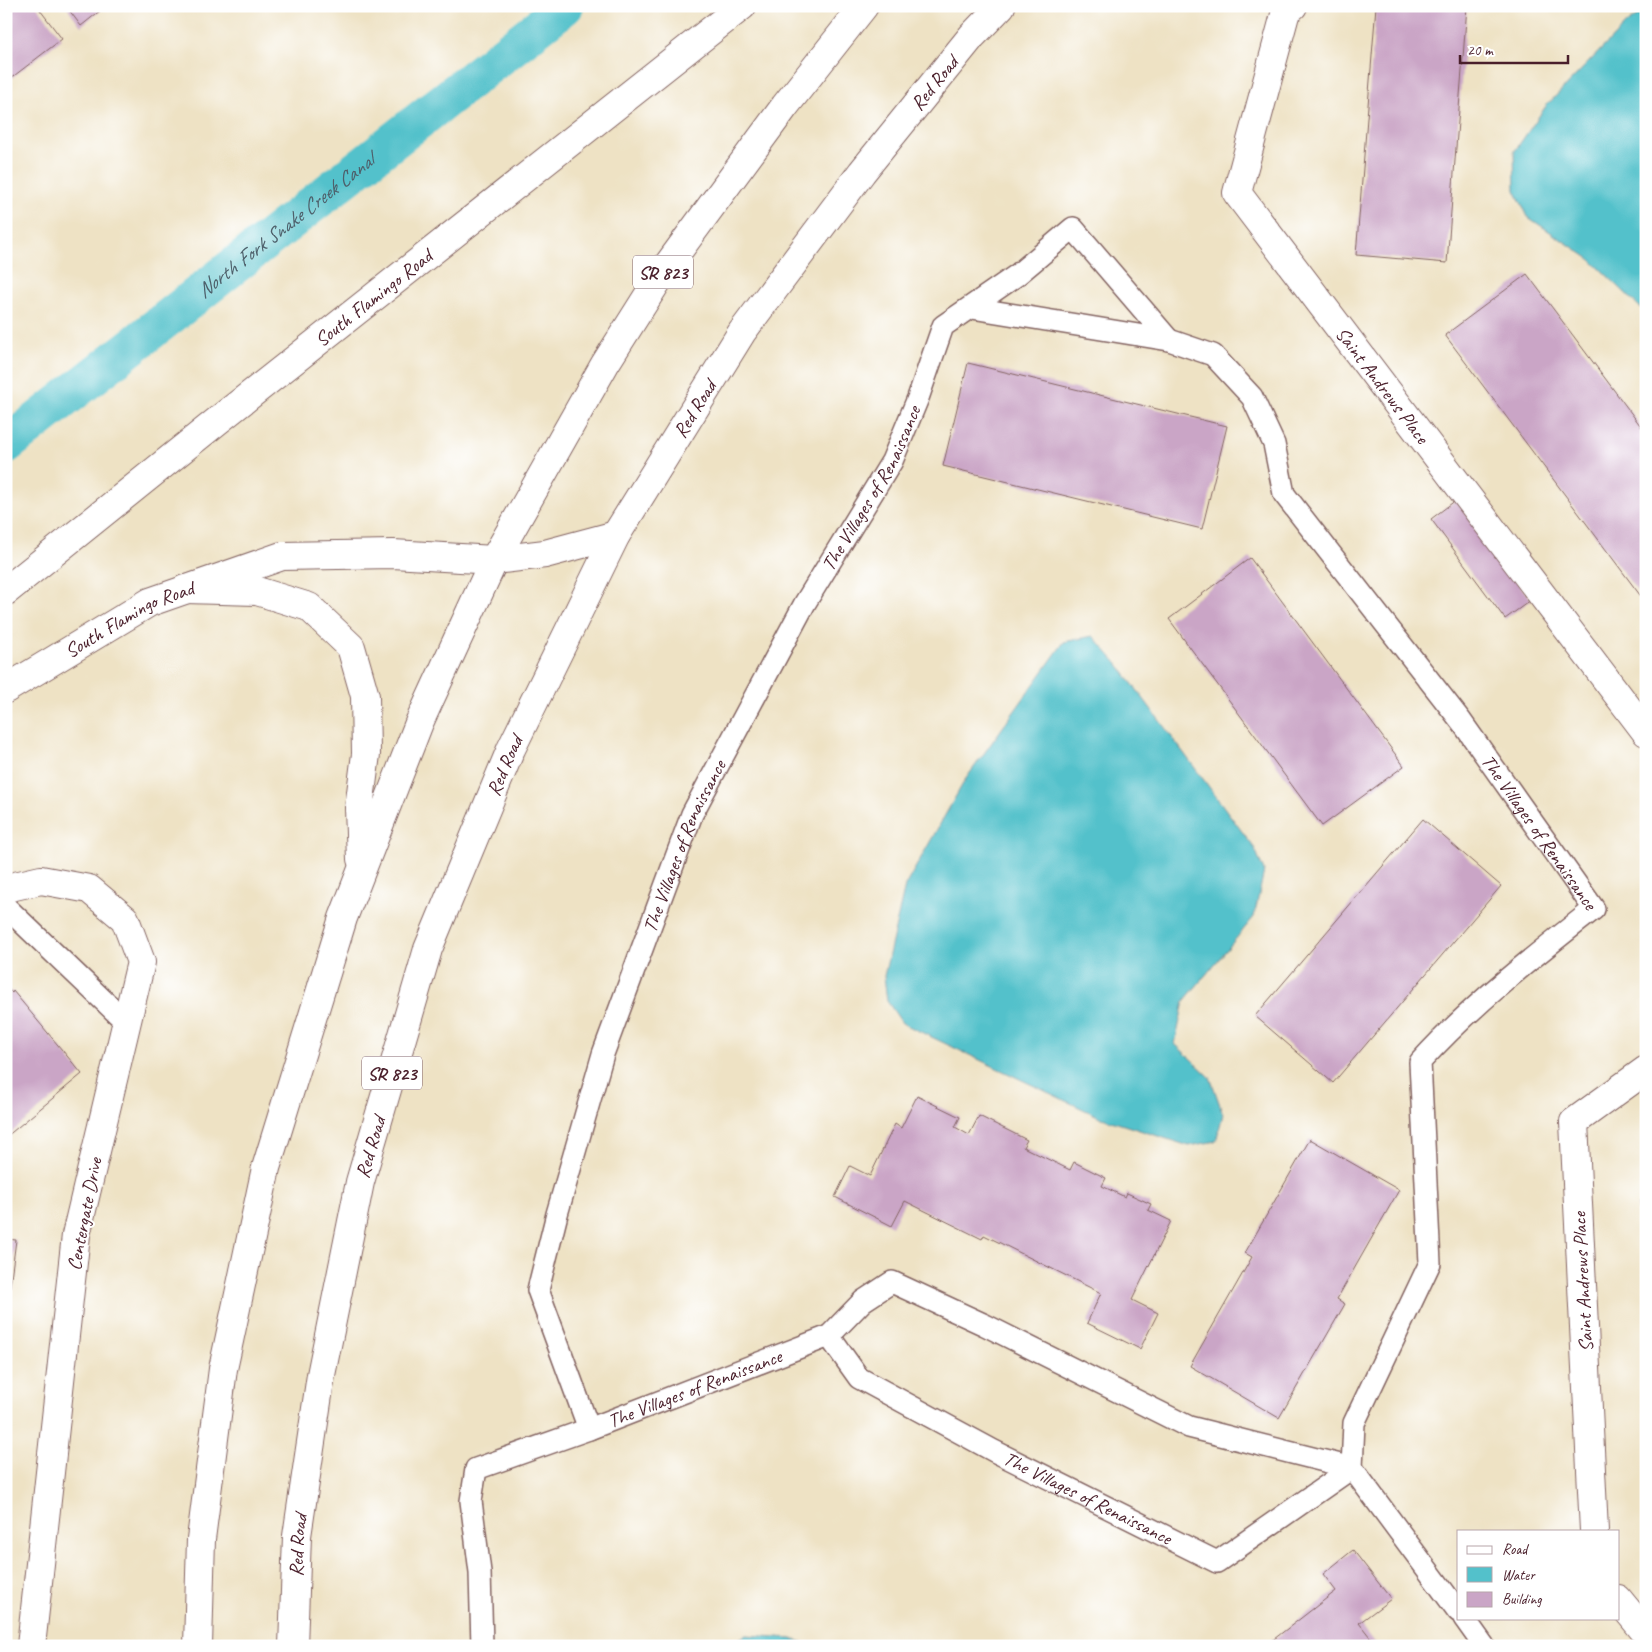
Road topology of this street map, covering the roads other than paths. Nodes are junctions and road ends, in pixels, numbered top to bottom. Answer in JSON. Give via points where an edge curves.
{"nodes":[{"id":1,"x":742,"y":6,"type":"edge"},
{"id":2,"x":864,"y":6,"type":"edge"},
{"id":3,"x":1001,"y":6,"type":"edge"},
{"id":4,"x":1293,"y":6,"type":"edge"},
{"id":5,"x":972,"y":308,"type":"junction"},
{"id":6,"x":1169,"y":340,"type":"junction"},
{"id":7,"x":616,"y":536,"type":"junction"},
{"id":8,"x":494,"y":560,"type":"junction"},
{"id":9,"x":185,"y":589,"type":"junction"},
{"id":10,"x":6,"y":591,"type":"edge"},
{"id":11,"x":6,"y":689,"type":"edge"},
{"id":12,"x":1646,"y":732,"type":"edge"},
{"id":13,"x":362,"y":869,"type":"junction"},
{"id":14,"x":6,"y":888,"type":"edge"},
{"id":15,"x":6,"y":907,"type":"edge"},
{"id":16,"x":127,"y":1023,"type":"junction"},
{"id":17,"x":1646,"y":1070,"type":"edge"},
{"id":18,"x":829,"y":1336,"type":"junction"},
{"id":19,"x":589,"y":1429,"type":"junction"},
{"id":20,"x":1352,"y":1468,"type":"junction"},
{"id":21,"x":1594,"y":1530,"type":"edge"},
{"id":22,"x":1620,"y":1600,"type":"edge"},
{"id":23,"x":1457,"y":1610,"type":"edge"},
{"id":24,"x":1465,"y":1620,"type":"edge"},
{"id":25,"x":1646,"y":1633,"type":"edge"},
{"id":26,"x":31,"y":1646,"type":"edge"},
{"id":27,"x":198,"y":1646,"type":"edge"},
{"id":28,"x":293,"y":1646,"type":"edge"},
{"id":29,"x":482,"y":1646,"type":"edge"},
{"id":30,"x":1484,"y":1646,"type":"edge"}],
"edges":[{"from":1,"to":10,"type":"main road","name":"South Flamingo Road"},
{"from":2,"to":8,"type":"main road","number":"SR 823","via":[[785,106],[666,269],[605,364]]},
{"from":3,"to":7,"type":"main road","name":"Red Road","number":"SR 823","via":[[972,36],[862,172],[742,332]]},
{"from":4,"to":12,"type":"main road","name":"Saint Andrews Place","via":[[1286,11],[1238,193]]},
{"from":5,"to":6,"type":"lane","name":"The Villages of Renaissance"},
{"from":5,"to":6,"type":"lane","name":"The Villages of Renaissance","via":[[1017,276],[1073,228]]},
{"from":5,"to":19,"type":"lane","name":"The Villages of Renaissance","via":[[943,326],[892,461],[805,604],[692,814],[603,1054],[538,1290]]},
{"from":6,"to":20,"type":"lane","name":"The Villages of Renaissance","via":[[1213,355],[1252,397],[1274,444],[1284,494],[1461,721],[1594,909],[1509,976],[1453,1026],[1420,1062],[1430,1263],[1354,1423]]},
{"from":7,"to":8,"type":"main road","name":"South Flamingo Road","via":[[545,554]]},
{"from":7,"to":28,"type":"main road","name":"Red Road","number":"SR 823","via":[[511,749],[428,949],[360,1182],[321,1376],[297,1536]]},
{"from":8,"to":9,"type":"main road","name":"South Flamingo Road","via":[[393,554],[282,556]]},
{"from":8,"to":13,"type":"main road","number":"SR 823","via":[[419,723]]},
{"from":9,"to":11,"type":"main road","name":"South Flamingo Road","via":[[150,602]]},
{"from":9,"to":13,"type":"main road","via":[[257,591],[309,607],[350,647],[365,696],[366,754],[359,808]]},
{"from":13,"to":27,"type":"main road","number":"SR 823","via":[[343,918],[266,1168],[227,1350],[201,1538]]},
{"from":14,"to":16,"type":"main road","name":"Centergate Drive","via":[[41,880],[89,889],[124,918],[141,962]]},
{"from":15,"to":16,"type":"lane"},
{"from":16,"to":26,"type":"main road","name":"Centergate Drive","via":[[76,1235]]},
{"from":17,"to":21,"type":"main road","name":"Saint Andrews Place","via":[[1574,1122]]},
{"from":18,"to":19,"type":"lane","name":"The Villages of Renaissance"},
{"from":18,"to":20,"type":"lane","name":"The Villages of Renaissance","via":[[863,1300],[892,1282],[1189,1427]]},
{"from":18,"to":20,"type":"lane","name":"The Villages of Renaissance","via":[[859,1378],[994,1451],[1218,1562]]},
{"from":19,"to":29,"type":"lane","name":"The Villages of Renaissance","via":[[476,1469],[471,1501],[480,1572]]},
{"from":20,"to":23,"type":"lane"},
{"from":22,"to":25,"type":"main road"},
{"from":24,"to":30,"type":"lane"}]}
